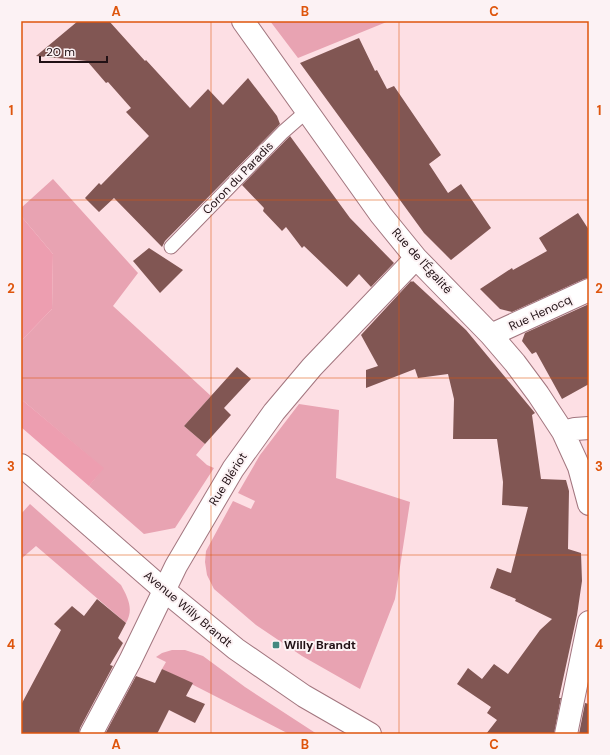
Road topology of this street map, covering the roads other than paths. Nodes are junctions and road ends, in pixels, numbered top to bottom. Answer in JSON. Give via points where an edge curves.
{"nodes":[{"id":1,"x":244,"y":21,"type":"edge"},
{"id":2,"x":307,"y":111,"type":"junction"},
{"id":3,"x":172,"y":247,"type":"dead end"},
{"id":4,"x":416,"y":258,"type":"junction"},
{"id":5,"x":589,"y":290,"type":"edge"},
{"id":6,"x":491,"y":335,"type":"junction"},
{"id":7,"x":589,"y":428,"type":"edge"},
{"id":8,"x":563,"y":432,"type":"junction"},
{"id":9,"x":21,"y":465,"type":"edge"},
{"id":10,"x":589,"y":504,"type":"edge"},
{"id":11,"x":164,"y":590,"type":"junction"},
{"id":12,"x":589,"y":622,"type":"edge"},
{"id":13,"x":91,"y":734,"type":"edge"},
{"id":14,"x":370,"y":734,"type":"edge"},
{"id":15,"x":566,"y":734,"type":"edge"}],
"edges":[{"from":1,"to":2,"type":"street","name":"Rue de l'Égalité"},
{"from":2,"to":3,"type":"lane","name":"Coron du Paradis","via":[[283,132]]},
{"from":2,"to":4,"type":"street","name":"Rue de l'Égalité","via":[[381,215]]},
{"from":4,"to":6,"type":"street","name":"Rue de l'Égalité"},
{"from":4,"to":11,"type":"street","name":"Rue Blériot","via":[[312,367],[274,412],[233,469]]},
{"from":5,"to":6,"type":"street","name":"Rue Henocq"},
{"from":6,"to":8,"type":"street","name":"Rue de l'Égalité","via":[[515,363]]},
{"from":7,"to":8,"type":"street","via":[[575,428]]},
{"from":8,"to":10,"type":"street","name":"Rue de l'Égalité","via":[[579,467]]},
{"from":9,"to":11,"type":"street","name":"Avenue Willy Brandt"},
{"from":11,"to":13,"type":"street","name":"Rue Blériot"},
{"from":11,"to":14,"type":"street","name":"Avenue Willy Brandt","via":[[268,672]]},
{"from":12,"to":15,"type":"street"}]}
